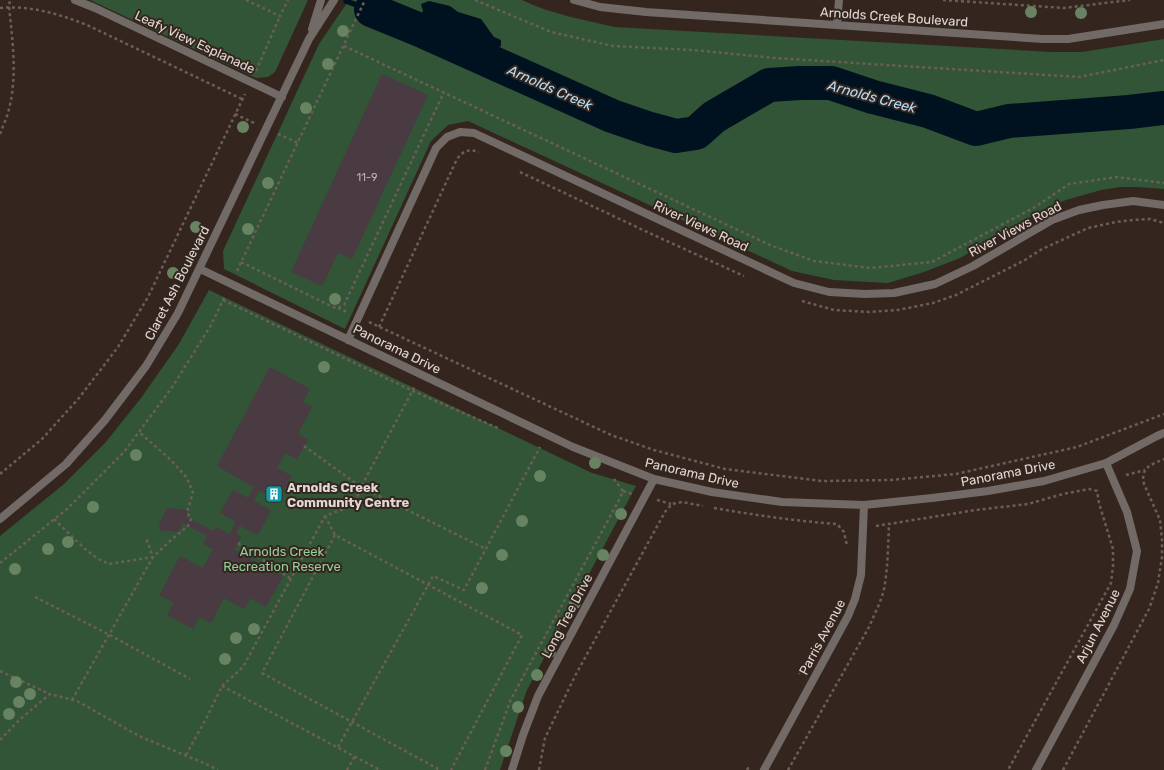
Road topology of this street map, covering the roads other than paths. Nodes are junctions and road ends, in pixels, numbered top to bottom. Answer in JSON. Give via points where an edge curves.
{"nodes":[{"id":1,"x":75,"y":0,"type":"edge"},
{"id":2,"x":320,"y":0,"type":"edge"},
{"id":3,"x":334,"y":0,"type":"edge"},
{"id":4,"x":574,"y":0,"type":"edge"},
{"id":5,"x":839,"y":0,"type":"edge"},
{"id":6,"x":1164,"y":24,"type":"edge"},
{"id":7,"x":837,"y":25,"type":"junction"},
{"id":8,"x":309,"y":40,"type":"junction"},
{"id":9,"x":282,"y":97,"type":"junction"},
{"id":10,"x":1164,"y":205,"type":"edge"},
{"id":11,"x":200,"y":269,"type":"junction"},
{"id":12,"x":348,"y":340,"type":"junction"},
{"id":13,"x":1164,"y":433,"type":"edge"},
{"id":14,"x":1106,"y":463,"type":"junction"},
{"id":15,"x":654,"y":479,"type":"junction"},
{"id":16,"x":864,"y":505,"type":"junction"},
{"id":17,"x":0,"y":519,"type":"edge"},
{"id":18,"x":512,"y":770,"type":"edge"},
{"id":19,"x":764,"y":770,"type":"edge"},
{"id":20,"x":1036,"y":770,"type":"edge"}],
"edges":[{"from":1,"to":9,"type":"street","name":"Leafy View Esplanade"},
{"from":2,"to":8,"type":"street","name":"Claret Ash Boulevard"},
{"from":3,"to":8,"type":"street","name":"Claret Ash Boulevard"},
{"from":4,"to":7,"type":"street","name":"Arnolds Creek Boulevard","via":[[600,7],[646,12]]},
{"from":5,"to":7,"type":"street"},
{"from":6,"to":7,"type":"street","name":"Arnolds Creek Boulevard","via":[[1068,39]]},
{"from":8,"to":9,"type":"street","name":"Claret Ash Boulevard"},
{"from":9,"to":11,"type":"street","name":"Claret Ash Boulevard"},
{"from":10,"to":12,"type":"street","name":"River Views Road","via":[[1132,201],[1079,210],[1052,220],[973,266],[935,284],[894,293],[829,292],[794,283],[474,133],[460,132],[447,137],[436,148]]},
{"from":11,"to":12,"type":"street","name":"Panorama Drive"},
{"from":11,"to":17,"type":"street","name":"Claret Ash Boulevard","via":[[178,313],[146,366],[105,420],[66,464]]},
{"from":12,"to":15,"type":"street","name":"Panorama Drive","via":[[546,435]]},
{"from":13,"to":14,"type":"street","name":"Panorama Drive"},
{"from":14,"to":16,"type":"street","name":"Panorama Drive","via":[[1044,481],[988,491]]},
{"from":14,"to":20,"type":"street","name":"Arjun Avenue","via":[[1127,512],[1137,551],[1130,589],[1114,625]]},
{"from":15,"to":16,"type":"street","name":"Panorama Drive","via":[[712,492],[782,502]]},
{"from":15,"to":18,"type":"street","name":"Long Tree Drive","via":[[538,696]]},
{"from":16,"to":19,"type":"street","name":"Parris Avenue","via":[[861,576],[855,600]]}]}
